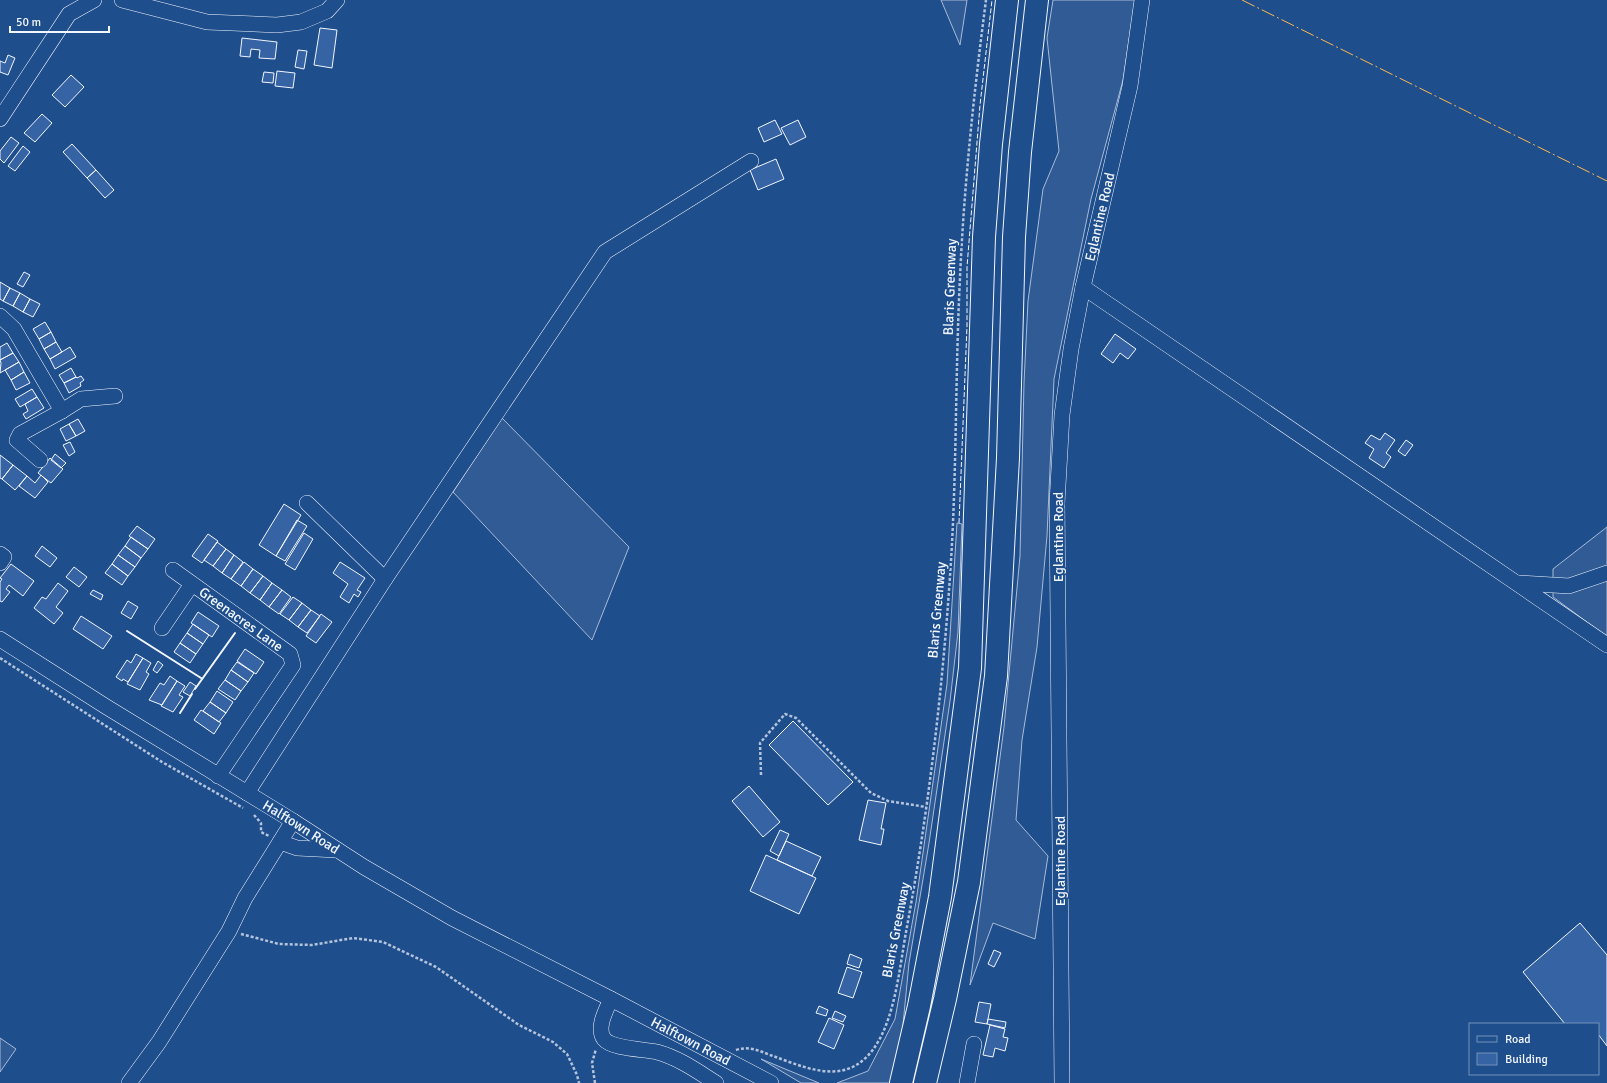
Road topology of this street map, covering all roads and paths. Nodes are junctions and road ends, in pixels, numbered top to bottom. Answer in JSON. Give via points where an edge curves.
{"nodes":[{"id":1,"x":94,"y":0,"type":"edge"},
{"id":2,"x":122,"y":0,"type":"edge"},
{"id":3,"x":337,"y":0,"type":"edge"},
{"id":4,"x":986,"y":0,"type":"edge"},
{"id":5,"x":1007,"y":0,"type":"edge"},
{"id":6,"x":1037,"y":0,"type":"edge"},
{"id":7,"x":1142,"y":0,"type":"edge"},
{"id":8,"x":0,"y":118,"type":"edge"},
{"id":9,"x":751,"y":161,"type":"dead end"},
{"id":10,"x":1083,"y":287,"type":"junction"},
{"id":11,"x":0,"y":316,"type":"edge"},
{"id":12,"x":115,"y":396,"type":"dead end"},
{"id":13,"x":62,"y":411,"type":"junction"},
{"id":14,"x":40,"y":460,"type":"dead end"},
{"id":15,"x":307,"y":503,"type":"dead end"},
{"id":16,"x":0,"y":554,"type":"edge"},
{"id":17,"x":0,"y":563,"type":"edge"},
{"id":18,"x":173,"y":570,"type":"dead end"},
{"id":19,"x":1607,"y":573,"type":"edge"},
{"id":20,"x":386,"y":579,"type":"junction"},
{"id":21,"x":192,"y":584,"type":"junction"},
{"id":22,"x":1519,"y":584,"type":"junction"},
{"id":23,"x":162,"y":628,"type":"dead end"},
{"id":24,"x":0,"y":639,"type":"edge"},
{"id":25,"x":1607,"y":645,"type":"edge"},
{"id":26,"x":0,"y":658,"type":"edge"},
{"id":27,"x":761,"y":775,"type":"dead end"},
{"id":28,"x":218,"y":776,"type":"junction"},
{"id":29,"x":247,"y":793,"type":"junction"},
{"id":30,"x":926,"y":807,"type":"junction"},
{"id":31,"x":293,"y":821,"type":"junction"},
{"id":32,"x":280,"y":842,"type":"junction"},
{"id":33,"x":337,"y":850,"type":"junction"},
{"id":34,"x":229,"y":931,"type":"junction"},
{"id":35,"x":611,"y":999,"type":"junction"},
{"id":36,"x":601,"y":1032,"type":"junction"},
{"id":37,"x":974,"y":1044,"type":"dead end"},
{"id":38,"x":722,"y":1058,"type":"junction"},
{"id":39,"x":135,"y":1080,"type":"edge"},
{"id":40,"x":579,"y":1083,"type":"edge"},
{"id":41,"x":595,"y":1083,"type":"edge"},
{"id":42,"x":716,"y":1083,"type":"edge"},
{"id":43,"x":771,"y":1083,"type":"edge"},
{"id":44,"x":901,"y":1083,"type":"edge"},
{"id":45,"x":925,"y":1083,"type":"edge"},
{"id":46,"x":967,"y":1083,"type":"edge"},
{"id":47,"x":1062,"y":1083,"type":"edge"}],
"edges":[{"from":1,"to":8,"type":"street","via":[[69,14]]},
{"from":2,"to":3,"type":"street","via":[[207,22],[277,26],[302,22],[327,10]]},
{"from":4,"to":30,"type":"path","name":"Blaris Greenway","via":[[964,211],[950,574],[940,696]]},
{"from":5,"to":44,"type":"highway","via":[[990,144],[984,237],[970,668],[940,897]]},
{"from":6,"to":45,"type":"highway","via":[[1020,152],[1014,237],[1008,458],[996,676],[968,882]]},
{"from":7,"to":10,"type":"street","name":"Eglantine Road","via":[[1130,86]]},
{"from":9,"to":20,"type":"street","via":[[605,252]]},
{"from":10,"to":22,"type":"street"},
{"from":10,"to":47,"type":"street","name":"Eglantine Road","via":[[1062,415],[1057,503]]},
{"from":11,"to":13,"type":"street","via":[[14,329]]},
{"from":12,"to":13,"type":"street","via":[[81,399]]},
{"from":13,"to":14,"type":"street","via":[[20,434],[17,440]]},
{"from":15,"to":20,"type":"street"},
{"from":16,"to":17,"type":"street","via":[[4,557]]},
{"from":18,"to":21,"type":"street","name":"Greenacres Lane"},
{"from":19,"to":22,"type":"street","via":[[1569,586]]},
{"from":20,"to":29,"type":"street"},
{"from":21,"to":23,"type":"street"},
{"from":21,"to":28,"type":"street","name":"Greenacres Lane","via":[[290,654],[293,665]]},
{"from":22,"to":25,"type":"street"},
{"from":24,"to":28,"type":"street","name":"Halftown Road"},
{"from":26,"to":32,"type":"path","via":[[162,762],[255,815],[261,822],[261,832]]},
{"from":27,"to":30,"type":"path","via":[[760,743],[785,714],[796,718],[871,793],[888,801]]},
{"from":28,"to":29,"type":"street","name":"Halftown Road"},
{"from":29,"to":31,"type":"street","name":"Halftown Road"},
{"from":30,"to":38,"type":"path","name":"Blaris Greenway","via":[[916,881],[890,1015],[880,1040],[870,1054],[859,1064],[830,1072],[813,1070],[752,1048],[739,1048]]},
{"from":31,"to":32,"type":"street"},
{"from":31,"to":33,"type":"street","name":"Halftown Road"},
{"from":32,"to":33,"type":"street","via":[[298,848]]},
{"from":32,"to":34,"type":"street","via":[[245,898]]},
{"from":33,"to":35,"type":"street","name":"Halftown Road","via":[[452,918]]},
{"from":34,"to":39,"type":"street"},
{"from":34,"to":40,"type":"path","via":[[279,944],[312,946],[353,938],[383,942],[436,967],[519,1025],[553,1042],[567,1054]]},
{"from":35,"to":36,"type":"street"},
{"from":35,"to":38,"type":"street","name":"Halftown Road"},
{"from":36,"to":41,"type":"path","via":[[592,1064]]},
{"from":36,"to":42,"type":"street","name":"Halftown Road","via":[[605,1040],[612,1045],[677,1059]]},
{"from":37,"to":46,"type":"street"},
{"from":38,"to":43,"type":"street","name":"Halftown Road"}]}
